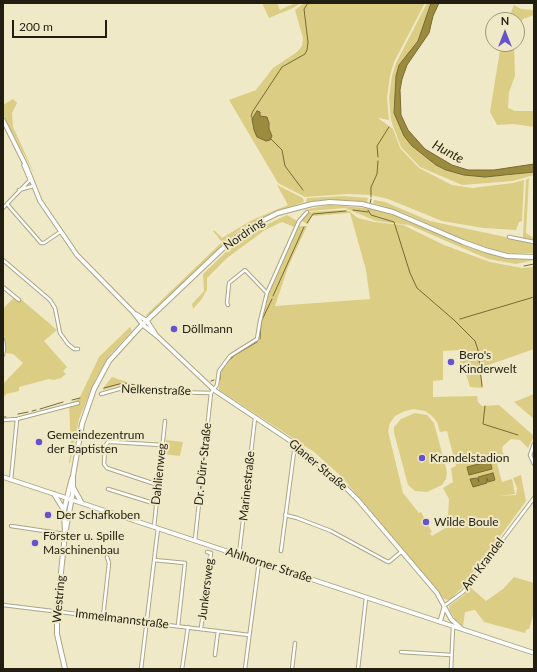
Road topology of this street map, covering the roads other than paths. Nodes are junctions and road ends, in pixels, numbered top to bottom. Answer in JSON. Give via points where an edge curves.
{"nodes":[{"id":1,"x":3,"y":120,"type":"edge"},
{"id":2,"x":30,"y":180,"type":"junction"},
{"id":3,"x":33,"y":186,"type":"junction"},
{"id":4,"x":19,"y":190,"type":"junction"},
{"id":5,"x":7,"y":204,"type":"junction"},
{"id":6,"x":3,"y":208,"type":"edge"},
{"id":7,"x":307,"y":212,"type":"dead end"},
{"id":8,"x":60,"y":232,"type":"junction"},
{"id":9,"x":509,"y":237,"type":"dead end"},
{"id":10,"x":534,"y":242,"type":"edge"},
{"id":11,"x":534,"y":256,"type":"edge"},
{"id":12,"x":3,"y":260,"type":"edge"},
{"id":13,"x":3,"y":287,"type":"edge"},
{"id":14,"x":267,"y":293,"type":"junction"},
{"id":15,"x":19,"y":300,"type":"dead end"},
{"id":16,"x":228,"y":305,"type":"dead end"},
{"id":17,"x":145,"y":323,"type":"junction"},
{"id":18,"x":3,"y":340,"type":"edge"},
{"id":19,"x":78,"y":349,"type":"dead end"},
{"id":20,"x":3,"y":356,"type":"edge"},
{"id":21,"x":213,"y":391,"type":"junction"},
{"id":22,"x":101,"y":394,"type":"dead end"},
{"id":23,"x":78,"y":403,"type":"dead end"},
{"id":24,"x":255,"y":418,"type":"junction"},
{"id":25,"x":17,"y":419,"type":"junction"},
{"id":26,"x":3,"y":420,"type":"edge"},
{"id":27,"x":165,"y":421,"type":"dead end"},
{"id":28,"x":295,"y":444,"type":"junction"},
{"id":29,"x":534,"y":444,"type":"edge"},
{"id":30,"x":162,"y":445,"type":"junction"},
{"id":31,"x":534,"y":464,"type":"edge"},
{"id":32,"x":73,"y":476,"type":"junction"},
{"id":33,"x":3,"y":477,"type":"edge"},
{"id":34,"x":11,"y":480,"type":"junction"},
{"id":35,"x":158,"y":485,"type":"junction"},
{"id":36,"x":74,"y":489,"type":"junction"},
{"id":37,"x":108,"y":489,"type":"dead end"},
{"id":38,"x":54,"y":494,"type":"junction"},
{"id":39,"x":67,"y":498,"type":"junction"},
{"id":40,"x":534,"y":498,"type":"edge"},
{"id":41,"x":72,"y":499,"type":"junction"},
{"id":42,"x":81,"y":502,"type":"junction"},
{"id":43,"x":156,"y":504,"type":"junction"},
{"id":44,"x":64,"y":510,"type":"junction"},
{"id":45,"x":285,"y":515,"type":"junction"},
{"id":46,"x":12,"y":526,"type":"dead end"},
{"id":47,"x":156,"y":527,"type":"junction"},
{"id":48,"x":66,"y":529,"type":"junction"},
{"id":49,"x":66,"y":534,"type":"junction"},
{"id":50,"x":195,"y":540,"type":"junction"},
{"id":51,"x":281,"y":551,"type":"dead end"},
{"id":52,"x":207,"y":552,"type":"dead end"},
{"id":53,"x":401,"y":552,"type":"junction"},
{"id":54,"x":239,"y":555,"type":"junction"},
{"id":55,"x":108,"y":557,"type":"dead end"},
{"id":56,"x":154,"y":560,"type":"junction"},
{"id":57,"x":259,"y":562,"type":"junction"},
{"id":58,"x":366,"y":598,"type":"junction"},
{"id":59,"x":3,"y":605,"type":"edge"},
{"id":60,"x":444,"y":607,"type":"junction"},
{"id":61,"x":57,"y":611,"type":"junction"},
{"id":62,"x":103,"y":617,"type":"junction"},
{"id":63,"x":440,"y":622,"type":"junction"},
{"id":64,"x":147,"y":623,"type":"junction"},
{"id":65,"x":178,"y":626,"type":"junction"},
{"id":66,"x":454,"y":626,"type":"junction"},
{"id":67,"x":188,"y":627,"type":"junction"},
{"id":68,"x":201,"y":629,"type":"junction"},
{"id":69,"x":462,"y":629,"type":"junction"},
{"id":70,"x":218,"y":631,"type":"junction"},
{"id":71,"x":249,"y":635,"type":"junction"},
{"id":72,"x":295,"y":643,"type":"dead end"},
{"id":73,"x":401,"y":652,"type":"dead end"},
{"id":74,"x":534,"y":653,"type":"edge"},
{"id":75,"x":215,"y":655,"type":"dead end"},
{"id":76,"x":451,"y":655,"type":"junction"},
{"id":77,"x":65,"y":669,"type":"edge"},
{"id":78,"x":141,"y":669,"type":"edge"},
{"id":79,"x":182,"y":669,"type":"edge"},
{"id":80,"x":245,"y":669,"type":"edge"},
{"id":81,"x":292,"y":669,"type":"edge"},
{"id":82,"x":358,"y":669,"type":"edge"},
{"id":83,"x":451,"y":669,"type":"edge"}],
"edges":[{"from":1,"to":2,"type":"street","name":"Glaner Straße"},
{"from":2,"to":3,"type":"street","name":"Glaner Straße"},
{"from":2,"to":4,"type":"street"},
{"from":3,"to":4,"type":"street"},
{"from":3,"to":8,"type":"street","name":"Glaner Straße"},
{"from":4,"to":5,"type":"street"},
{"from":5,"to":6,"type":"street"},
{"from":5,"to":8,"type":"street","via":[[41,244]]},
{"from":7,"to":14,"type":"street","name":"Dr.-Dürr-Straße","via":[[299,221]]},
{"from":8,"to":17,"type":"street","name":"Glaner Straße","via":[[77,255]]},
{"from":9,"to":10,"type":"street"},
{"from":11,"to":17,"type":"main road","name":"Nordring","via":[[507,256],[474,247],[410,218],[377,207],[346,202],[312,204],[269,217],[238,236]]},
{"from":12,"to":19,"type":"street","via":[[50,300],[55,308],[60,333],[68,344]]},
{"from":13,"to":15,"type":"street"},
{"from":14,"to":16,"type":"street","via":[[246,270],[229,284]]},
{"from":14,"to":21,"type":"street","name":"Dr.-Dürr-Straße","via":[[257,339],[230,356],[219,371],[217,385]]},
{"from":17,"to":21,"type":"street","name":"Glaner Straße"},
{"from":17,"to":32,"type":"main road","name":"Nordring","via":[[109,362],[94,389],[82,424]]},
{"from":18,"to":20,"type":"street"},
{"from":21,"to":22,"type":"street","name":"Nelkenstraße","via":[[168,392],[122,388]]},
{"from":21,"to":24,"type":"street","name":"Glaner Straße"},
{"from":21,"to":50,"type":"street","name":"Dr.-Dürr-Straße"},
{"from":23,"to":25,"type":"street"},
{"from":24,"to":28,"type":"street","name":"Glaner Straße"},
{"from":24,"to":54,"type":"street","name":"Marinestraße"},
{"from":25,"to":26,"type":"street"},
{"from":25,"to":34,"type":"street"},
{"from":27,"to":30,"type":"street","name":"Dahlienweg"},
{"from":28,"to":45,"type":"street"},
{"from":28,"to":53,"type":"street","name":"Glaner Straße","via":[[321,464],[353,495]]},
{"from":29,"to":31,"type":"street","via":[[530,455]]},
{"from":30,"to":35,"type":"street","name":"Dahlienweg"},
{"from":30,"to":35,"type":"street","via":[[108,442],[105,446],[104,464],[107,468]]},
{"from":32,"to":36,"type":"main road","name":"Nordring"},
{"from":32,"to":39,"type":"main road","name":"Nordring"},
{"from":33,"to":34,"type":"street","name":"Ahlhorner Straße"},
{"from":34,"to":38,"type":"street","name":"Ahlhorner Straße"},
{"from":35,"to":43,"type":"street","name":"Dahlienweg"},
{"from":36,"to":41,"type":"main road","name":"Nordring"},
{"from":36,"to":42,"type":"main road"},
{"from":37,"to":43,"type":"street"},
{"from":38,"to":39,"type":"street","name":"Ahlhorner Straße"},
{"from":38,"to":44,"type":"main road"},
{"from":39,"to":41,"type":"street","name":"Ahlhorner Straße"},
{"from":39,"to":44,"type":"main road","name":"Westring"},
{"from":40,"to":60,"type":"street","name":"Am Krandel","via":[[463,592]]},
{"from":41,"to":42,"type":"street","name":"Ahlhorner Straße"},
{"from":41,"to":48,"type":"main road","name":"Westring"},
{"from":42,"to":47,"type":"street","name":"Ahlhorner Straße"},
{"from":43,"to":47,"type":"street","name":"Dahlienweg"},
{"from":44,"to":48,"type":"main road","name":"Westring"},
{"from":45,"to":51,"type":"street"},
{"from":45,"to":53,"type":"street","via":[[331,531],[386,562]]},
{"from":46,"to":49,"type":"street"},
{"from":47,"to":50,"type":"street","name":"Ahlhorner Straße"},
{"from":47,"to":56,"type":"street","name":"Dahlienweg"},
{"from":48,"to":49,"type":"main road","name":"Westring"},
{"from":49,"to":61,"type":"main road","name":"Westring"},
{"from":50,"to":54,"type":"street","name":"Ahlhorner Straße"},
{"from":52,"to":68,"type":"street","name":"Junkersweg","via":[[211,553]]},
{"from":53,"to":60,"type":"street","name":"Glaner Straße","via":[[437,593]]},
{"from":54,"to":57,"type":"street","name":"Ahlhorner Straße"},
{"from":55,"to":62,"type":"street","via":[[110,563]]},
{"from":56,"to":64,"type":"street","name":"Dahlienweg"},
{"from":56,"to":65,"type":"street","via":[[185,563]]},
{"from":57,"to":58,"type":"street","name":"Ahlhorner Straße"},
{"from":57,"to":71,"type":"street"},
{"from":58,"to":63,"type":"street","name":"Ahlhorner Straße"},
{"from":58,"to":82,"type":"street"},
{"from":59,"to":61,"type":"street","name":"Immelmannstraße"},
{"from":60,"to":63,"type":"street"},
{"from":60,"to":69,"type":"street","name":"Glaner Straße","via":[[451,619]]},
{"from":61,"to":62,"type":"street","name":"Immelmannstraße"},
{"from":61,"to":77,"type":"main road","name":"Westring","via":[[57,634]]},
{"from":62,"to":64,"type":"street","name":"Immelmannstraße"},
{"from":63,"to":66,"type":"street","name":"Ahlhorner Straße"},
{"from":64,"to":65,"type":"street","name":"Immelmannstraße"},
{"from":64,"to":78,"type":"street","name":"Dahlienweg"},
{"from":65,"to":67,"type":"street","name":"Immelmannstraße"},
{"from":66,"to":69,"type":"street","name":"Ahlhorner Straße"},
{"from":66,"to":76,"type":"street"},
{"from":67,"to":68,"type":"street","name":"Immelmannstraße"},
{"from":67,"to":79,"type":"street"},
{"from":68,"to":70,"type":"street","name":"Immelmannstraße"},
{"from":69,"to":74,"type":"street","name":"Ahlhorner Straße"},
{"from":70,"to":71,"type":"street","name":"Immelmannstraße"},
{"from":70,"to":75,"type":"street"},
{"from":71,"to":80,"type":"street"},
{"from":72,"to":81,"type":"street"},
{"from":73,"to":76,"type":"street"},
{"from":76,"to":83,"type":"street"}]}
